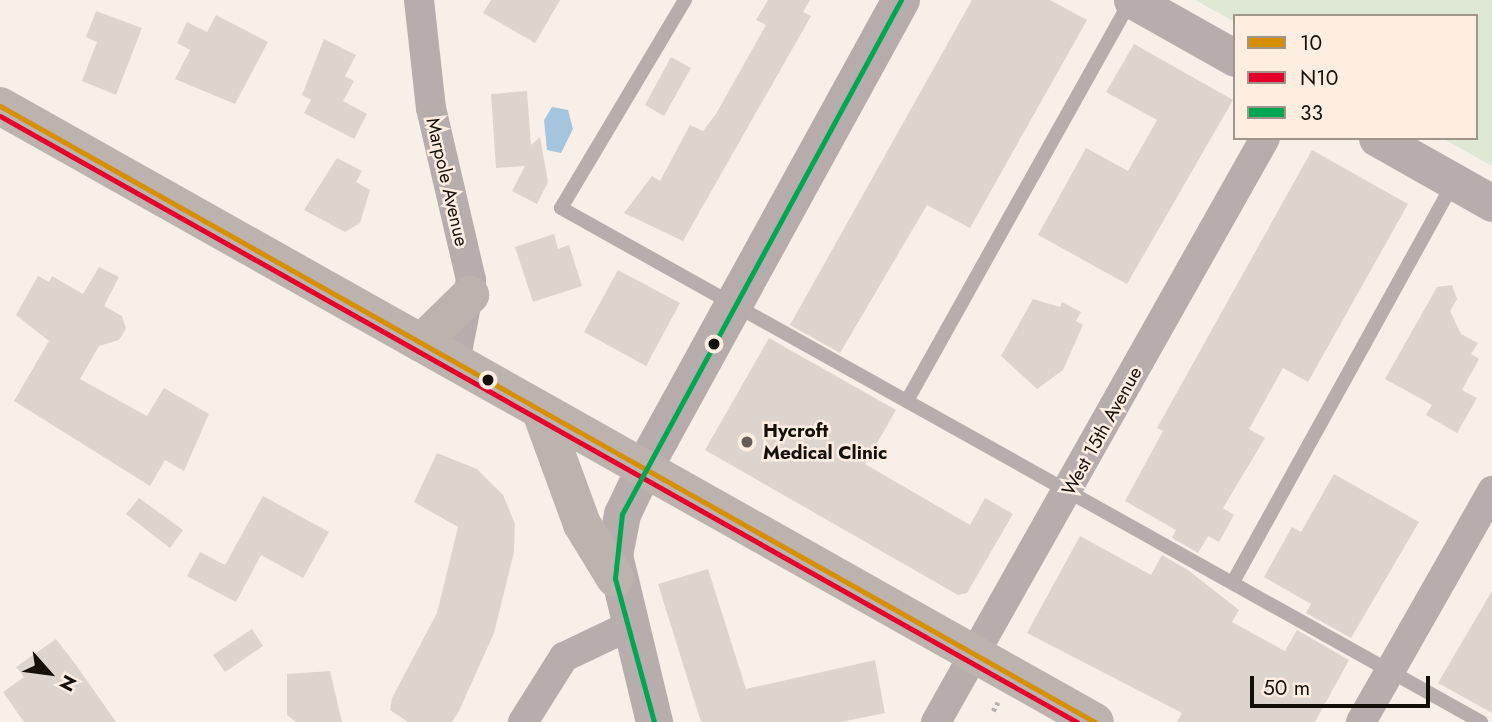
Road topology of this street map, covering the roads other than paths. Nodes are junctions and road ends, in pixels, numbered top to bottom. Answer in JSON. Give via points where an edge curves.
{"nodes":[{"id":1,"x":419,"y":0,"type":"edge"},
{"id":2,"x":685,"y":0,"type":"edge"},
{"id":3,"x":901,"y":0,"type":"edge"},
{"id":4,"x":1131,"y":0,"type":"edge"},
{"id":5,"x":1233,"y":57,"type":"edge"},
{"id":6,"x":0,"y":106,"type":"edge"},
{"id":7,"x":1264,"y":140,"type":"edge"},
{"id":8,"x":1380,"y":140,"type":"edge"},
{"id":9,"x":1454,"y":182,"type":"junction"},
{"id":10,"x":1492,"y":203,"type":"edge"},
{"id":11,"x":470,"y":295,"type":"junction"},
{"id":12,"x":736,"y":302,"type":"junction"},
{"id":13,"x":421,"y":343,"type":"junction"},
{"id":14,"x":455,"y":362,"type":"junction"},
{"id":15,"x":908,"y":399,"type":"junction"},
{"id":16,"x":541,"y":412,"type":"junction"},
{"id":17,"x":644,"y":468,"type":"junction"},
{"id":18,"x":1069,"y":490,"type":"junction"},
{"id":19,"x":1492,"y":491,"type":"edge"},
{"id":20,"x":615,"y":578,"type":"junction"},
{"id":21,"x":1233,"y":582,"type":"junction"},
{"id":22,"x":627,"y":627,"type":"junction"},
{"id":23,"x":975,"y":654,"type":"junction"},
{"id":24,"x":1390,"y":671,"type":"junction"},
{"id":25,"x":523,"y":722,"type":"edge"},
{"id":26,"x":654,"y":722,"type":"edge"},
{"id":27,"x":936,"y":722,"type":"edge"},
{"id":28,"x":1095,"y":722,"type":"edge"},
{"id":29,"x":1361,"y":722,"type":"edge"},
{"id":30,"x":1481,"y":722,"type":"edge"}],
"edges":[{"from":1,"to":11,"type":"street","name":"Marpole Avenue","via":[[431,108]]},
{"from":2,"to":12,"type":"lane","via":[[561,208]]},
{"from":3,"to":12,"type":"main road"},
{"from":4,"to":5,"type":"street"},
{"from":4,"to":15,"type":"lane"},
{"from":6,"to":13,"type":"highway"},
{"from":7,"to":18,"type":"street","name":"West 15th Avenue"},
{"from":8,"to":9,"type":"street"},
{"from":9,"to":10,"type":"street"},
{"from":9,"to":21,"type":"lane"},
{"from":11,"to":13,"type":"highway"},
{"from":11,"to":14,"type":"street","name":"Marpole Avenue"},
{"from":12,"to":15,"type":"lane"},
{"from":12,"to":17,"type":"main road"},
{"from":13,"to":14,"type":"highway"},
{"from":14,"to":16,"type":"highway"},
{"from":15,"to":18,"type":"lane"},
{"from":16,"to":17,"type":"highway"},
{"from":16,"to":20,"type":"highway","via":[[582,524]]},
{"from":17,"to":20,"type":"street","via":[[619,523]]},
{"from":17,"to":23,"type":"highway"},
{"from":18,"to":21,"type":"lane"},
{"from":18,"to":23,"type":"street","name":"West 15th Avenue"},
{"from":19,"to":24,"type":"street"},
{"from":20,"to":22,"type":"street"},
{"from":21,"to":24,"type":"lane"},
{"from":22,"to":25,"type":"street","via":[[564,657]]},
{"from":22,"to":26,"type":"street"},
{"from":23,"to":27,"type":"street","name":"West 15th Avenue"},
{"from":23,"to":28,"type":"highway"},
{"from":24,"to":29,"type":"street"},
{"from":24,"to":30,"type":"lane"}]}
